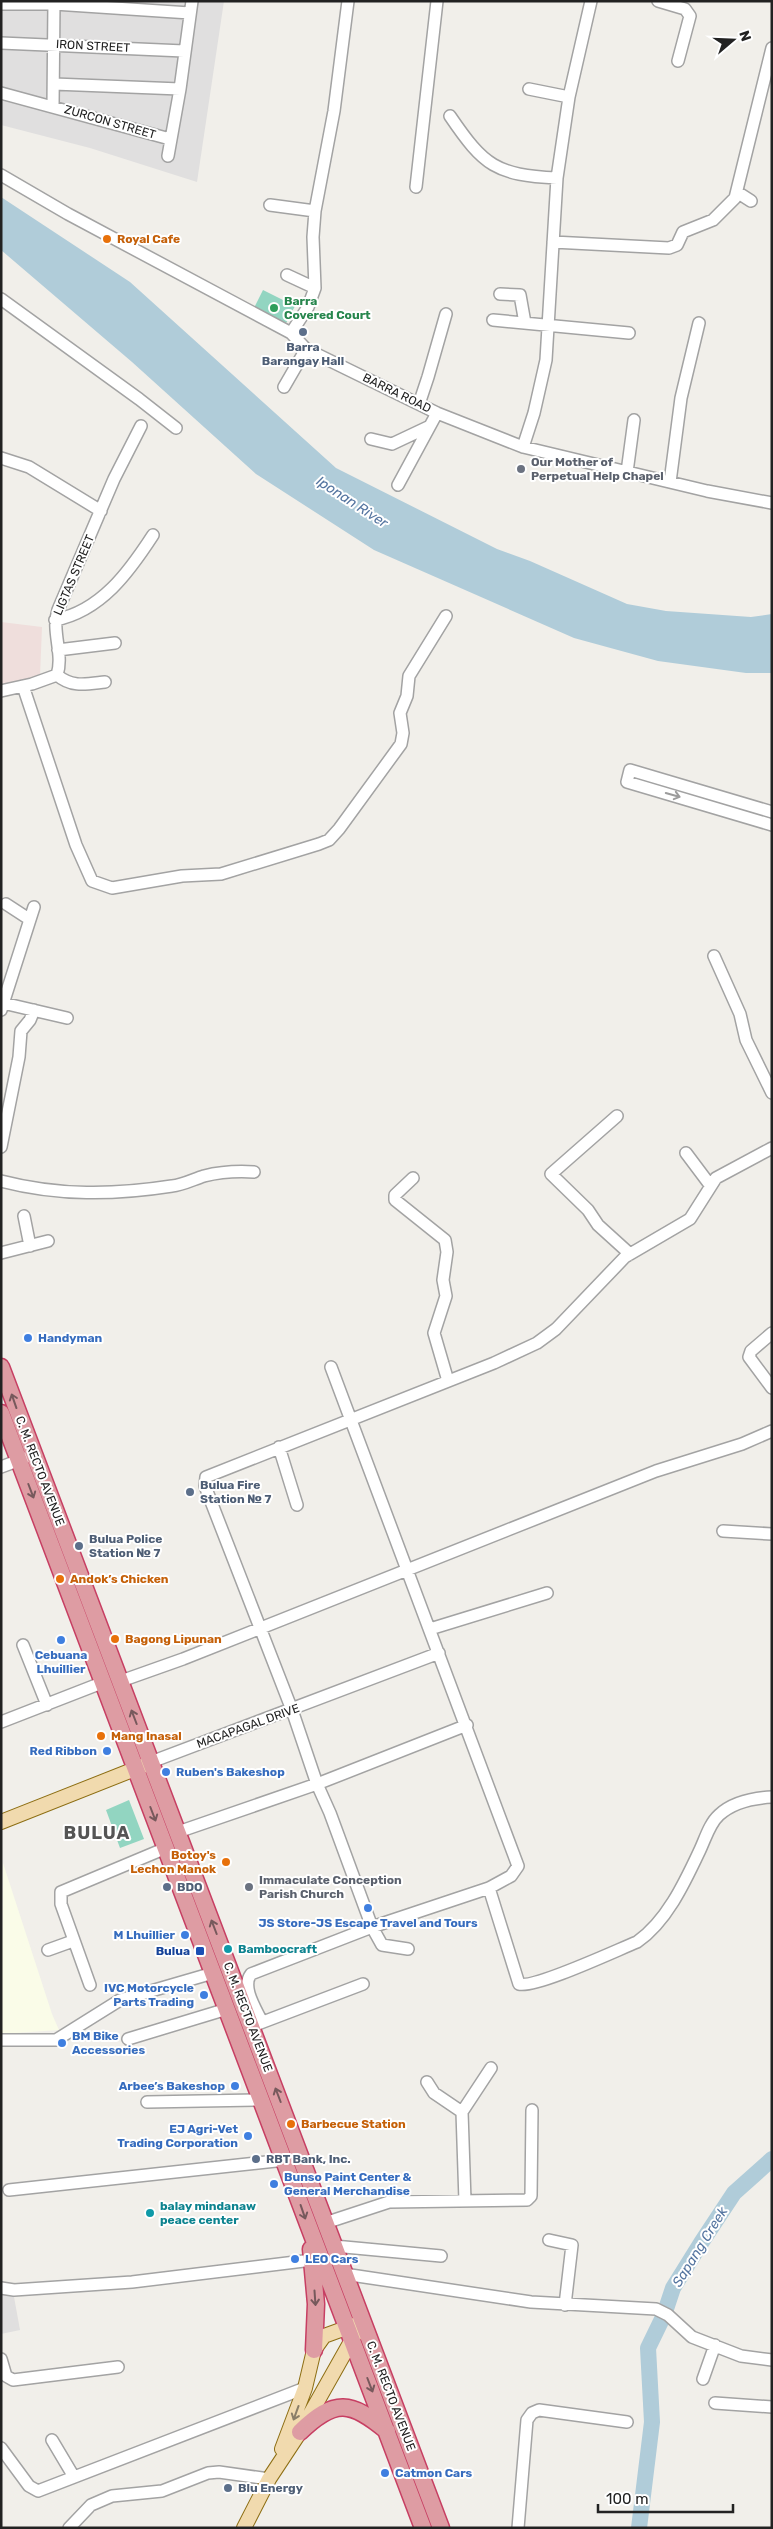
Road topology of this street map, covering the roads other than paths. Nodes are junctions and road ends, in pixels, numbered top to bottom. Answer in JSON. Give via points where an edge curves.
{"nodes":[{"id":1,"x":348,"y":1,"type":"edge"},
{"id":2,"x":437,"y":1,"type":"edge"},
{"id":3,"x":591,"y":1,"type":"edge"},
{"id":4,"x":658,"y":1,"type":"edge"},
{"id":5,"x":54,"y":3,"type":"edge"},
{"id":6,"x":1,"y":4,"type":"edge"},
{"id":7,"x":191,"y":7,"type":"edge"},
{"id":8,"x":1,"y":43,"type":"edge"},
{"id":9,"x":53,"y":44,"type":"junction"},
{"id":10,"x":772,"y":48,"type":"edge"},
{"id":11,"x":184,"y":51,"type":"junction"},
{"id":12,"x":678,"y":61,"type":"dead end"},
{"id":13,"x":54,"y":84,"type":"junction"},
{"id":14,"x":529,"y":88,"type":"dead end"},
{"id":15,"x":180,"y":89,"type":"junction"},
{"id":16,"x":1,"y":93,"type":"edge"},
{"id":17,"x":569,"y":97,"type":"junction"},
{"id":18,"x":53,"y":106,"type":"junction"},
{"id":19,"x":450,"y":116,"type":"dead end"},
{"id":20,"x":170,"y":139,"type":"junction"},
{"id":21,"x":168,"y":156,"type":"dead end"},
{"id":22,"x":1,"y":175,"type":"edge"},
{"id":23,"x":557,"y":178,"type":"junction"},
{"id":24,"x":416,"y":187,"type":"dead end"},
{"id":25,"x":738,"y":192,"type":"junction"},
{"id":26,"x":751,"y":200,"type":"dead end"},
{"id":27,"x":270,"y":205,"type":"dead end"},
{"id":28,"x":315,"y":211,"type":"junction"},
{"id":29,"x":553,"y":242,"type":"junction"},
{"id":30,"x":287,"y":275,"type":"dead end"},
{"id":31,"x":316,"y":288,"type":"junction"},
{"id":32,"x":500,"y":294,"type":"dead end"},
{"id":33,"x":1,"y":299,"type":"edge"},
{"id":34,"x":446,"y":314,"type":"dead end"},
{"id":35,"x":493,"y":320,"type":"dead end"},
{"id":36,"x":525,"y":323,"type":"junction"},
{"id":37,"x":699,"y":323,"type":"dead end"},
{"id":38,"x":549,"y":326,"type":"junction"},
{"id":39,"x":291,"y":333,"type":"junction"},
{"id":40,"x":629,"y":333,"type":"dead end"},
{"id":41,"x":306,"y":349,"type":"junction"},
{"id":42,"x":284,"y":387,"type":"dead end"},
{"id":43,"x":418,"y":404,"type":"junction"},
{"id":44,"x":437,"y":412,"type":"junction"},
{"id":45,"x":634,"y":420,"type":"dead end"},
{"id":46,"x":141,"y":426,"type":"dead end"},
{"id":47,"x":428,"y":427,"type":"junction"},
{"id":48,"x":176,"y":428,"type":"dead end"},
{"id":49,"x":371,"y":439,"type":"dead end"},
{"id":50,"x":523,"y":447,"type":"junction"},
{"id":51,"x":1,"y":458,"type":"edge"},
{"id":52,"x":627,"y":472,"type":"junction"},
{"id":53,"x":670,"y":482,"type":"junction"},
{"id":54,"x":398,"y":485,"type":"dead end"},
{"id":55,"x":772,"y":503,"type":"edge"},
{"id":56,"x":101,"y":511,"type":"junction"},
{"id":57,"x":153,"y":535,"type":"dead end"},
{"id":58,"x":446,"y":616,"type":"dead end"},
{"id":59,"x":55,"y":620,"type":"junction"},
{"id":60,"x":115,"y":643,"type":"dead end"},
{"id":61,"x":58,"y":650,"type":"junction"},
{"id":62,"x":57,"y":675,"type":"junction"},
{"id":63,"x":106,"y":682,"type":"dead end"},
{"id":64,"x":24,"y":686,"type":"junction"},
{"id":65,"x":1,"y":691,"type":"edge"},
{"id":66,"x":772,"y":812,"type":"edge"},
{"id":67,"x":772,"y":824,"type":"edge"},
{"id":68,"x":6,"y":904,"type":"dead end"},
{"id":69,"x":34,"y":907,"type":"dead end"},
{"id":70,"x":30,"y":919,"type":"junction"},
{"id":71,"x":714,"y":956,"type":"dead end"},
{"id":72,"x":2,"y":1006,"type":"edge"},
{"id":73,"x":34,"y":1010,"type":"junction"},
{"id":74,"x":67,"y":1018,"type":"dead end"},
{"id":75,"x":772,"y":1093,"type":"edge"},
{"id":76,"x":617,"y":1116,"type":"dead end"},
{"id":77,"x":1,"y":1147,"type":"edge"},
{"id":78,"x":772,"y":1148,"type":"edge"},
{"id":79,"x":686,"y":1153,"type":"dead end"},
{"id":80,"x":254,"y":1172,"type":"dead end"},
{"id":81,"x":413,"y":1178,"type":"dead end"},
{"id":82,"x":1,"y":1181,"type":"edge"},
{"id":83,"x":710,"y":1185,"type":"junction"},
{"id":84,"x":24,"y":1216,"type":"dead end"},
{"id":85,"x":48,"y":1241,"type":"dead end"},
{"id":86,"x":30,"y":1246,"type":"junction"},
{"id":87,"x":1,"y":1253,"type":"edge"},
{"id":88,"x":630,"y":1254,"type":"junction"},
{"id":89,"x":772,"y":1333,"type":"edge"},
{"id":90,"x":1,"y":1367,"type":"edge"},
{"id":91,"x":331,"y":1367,"type":"dead end"},
{"id":92,"x":448,"y":1381,"type":"junction"},
{"id":93,"x":772,"y":1388,"type":"edge"},
{"id":94,"x":1,"y":1413,"type":"edge"},
{"id":95,"x":351,"y":1421,"type":"junction"},
{"id":96,"x":772,"y":1431,"type":"edge"},
{"id":97,"x":279,"y":1447,"type":"junction"},
{"id":98,"x":26,"y":1458,"type":"junction"},
{"id":99,"x":1,"y":1468,"type":"edge"},
{"id":100,"x":297,"y":1505,"type":"dead end"},
{"id":101,"x":723,"y":1532,"type":"dead end"},
{"id":102,"x":772,"y":1534,"type":"edge"},
{"id":103,"x":406,"y":1570,"type":"junction"},
{"id":104,"x":547,"y":1593,"type":"dead end"},
{"id":105,"x":258,"y":1628,"type":"junction"},
{"id":106,"x":430,"y":1629,"type":"junction"},
{"id":107,"x":23,"y":1646,"type":"dead end"},
{"id":108,"x":439,"y":1654,"type":"junction"},
{"id":109,"x":121,"y":1681,"type":"junction"},
{"id":110,"x":104,"y":1682,"type":"junction"},
{"id":111,"x":47,"y":1705,"type":"junction"},
{"id":112,"x":292,"y":1710,"type":"junction"},
{"id":113,"x":1,"y":1722,"type":"edge"},
{"id":114,"x":467,"y":1726,"type":"junction"},
{"id":115,"x":151,"y":1762,"type":"junction"},
{"id":116,"x":136,"y":1768,"type":"junction"},
{"id":117,"x":317,"y":1784,"type":"junction"},
{"id":118,"x":772,"y":1797,"type":"edge"},
{"id":119,"x":1,"y":1822,"type":"edge"},
{"id":120,"x":178,"y":1832,"type":"junction"},
{"id":121,"x":166,"y":1848,"type":"junction"},
{"id":122,"x":489,"y":1888,"type":"junction"},
{"id":123,"x":372,"y":1928,"type":"junction"},
{"id":124,"x":73,"y":1941,"type":"junction"},
{"id":125,"x":408,"y":1949,"type":"dead end"},
{"id":126,"x":48,"y":1950,"type":"dead end"},
{"id":127,"x":225,"y":1956,"type":"junction"},
{"id":128,"x":211,"y":1968,"type":"junction"},
{"id":129,"x":363,"y":1984,"type":"dead end"},
{"id":130,"x":90,"y":1985,"type":"dead end"},
{"id":131,"x":227,"y":2009,"type":"junction"},
{"id":132,"x":257,"y":2024,"type":"junction"},
{"id":133,"x":236,"y":2032,"type":"junction"},
{"id":134,"x":128,"y":2039,"type":"dead end"},
{"id":135,"x":1,"y":2040,"type":"edge"},
{"id":136,"x":491,"y":2068,"type":"dead end"},
{"id":137,"x":427,"y":2082,"type":"dead end"},
{"id":138,"x":262,"y":2100,"type":"junction"},
{"id":139,"x":147,"y":2102,"type":"dead end"},
{"id":140,"x":532,"y":2110,"type":"dead end"},
{"id":141,"x":462,"y":2112,"type":"junction"},
{"id":142,"x":285,"y":2160,"type":"junction"},
{"id":143,"x":9,"y":2190,"type":"dead end"},
{"id":144,"x":465,"y":2201,"type":"junction"},
{"id":145,"x":325,"y":2223,"type":"junction"},
{"id":146,"x":310,"y":2232,"type":"junction"},
{"id":147,"x":549,"y":2240,"type":"dead end"},
{"id":148,"x":334,"y":2246,"type":"junction"},
{"id":149,"x":441,"y":2256,"type":"dead end"},
{"id":150,"x":312,"y":2260,"type":"junction"},
{"id":151,"x":344,"y":2274,"type":"junction"},
{"id":152,"x":1,"y":2288,"type":"edge"},
{"id":153,"x":565,"y":2305,"type":"junction"},
{"id":154,"x":354,"y":2330,"type":"junction"},
{"id":155,"x":715,"y":2345,"type":"junction"},
{"id":156,"x":314,"y":2350,"type":"junction"},
{"id":157,"x":1,"y":2359,"type":"edge"},
{"id":158,"x":772,"y":2360,"type":"edge"},
{"id":159,"x":118,"y":2367,"type":"dead end"},
{"id":160,"x":704,"y":2380,"type":"dead end"},
{"id":161,"x":305,"y":2388,"type":"junction"},
{"id":162,"x":714,"y":2403,"type":"dead end"},
{"id":163,"x":772,"y":2407,"type":"edge"},
{"id":164,"x":627,"y":2422,"type":"dead end"},
{"id":165,"x":300,"y":2432,"type":"junction"},
{"id":166,"x":388,"y":2432,"type":"junction"},
{"id":167,"x":52,"y":2440,"type":"dead end"},
{"id":168,"x":1,"y":2448,"type":"edge"},
{"id":169,"x":271,"y":2476,"type":"junction"},
{"id":170,"x":74,"y":2477,"type":"junction"},
{"id":171,"x":69,"y":2528,"type":"edge"},
{"id":172,"x":244,"y":2528,"type":"edge"},
{"id":173,"x":423,"y":2528,"type":"edge"},
{"id":174,"x":441,"y":2528,"type":"edge"},
{"id":175,"x":518,"y":2528,"type":"edge"}],
"edges":[{"from":1,"to":28,"type":"street","via":[[334,111]]},
{"from":2,"to":24,"type":"street"},
{"from":3,"to":17,"type":"street"},
{"from":4,"to":12,"type":"street","via":[[685,9],[690,16]]},
{"from":5,"to":6,"type":"street"},
{"from":5,"to":7,"type":"street"},
{"from":5,"to":9,"type":"street"},
{"from":7,"to":11,"type":"street","name":"ZURCON STREET"},
{"from":8,"to":9,"type":"street","name":"IRON STREET"},
{"from":9,"to":11,"type":"street","name":"IRON STREET"},
{"from":9,"to":13,"type":"street"},
{"from":10,"to":25,"type":"street"},
{"from":11,"to":15,"type":"street","name":"ZURCON STREET"},
{"from":13,"to":15,"type":"street"},
{"from":13,"to":18,"type":"street"},
{"from":14,"to":17,"type":"street"},
{"from":15,"to":20,"type":"street","name":"ZURCON STREET"},
{"from":16,"to":18,"type":"street","name":"ZURCON STREET"},
{"from":17,"to":23,"type":"street"},
{"from":18,"to":20,"type":"street","name":"ZURCON STREET"},
{"from":19,"to":23,"type":"street","via":[[466,139],[501,170],[522,176]]},
{"from":20,"to":21,"type":"street"},
{"from":22,"to":39,"type":"street","name":"BARRA ROAD"},
{"from":23,"to":29,"type":"street"},
{"from":25,"to":26,"type":"street"},
{"from":25,"to":29,"type":"street","via":[[732,203],[713,220],[680,234],[674,247]]},
{"from":27,"to":28,"type":"street"},
{"from":28,"to":31,"type":"street"},
{"from":29,"to":38,"type":"street"},
{"from":30,"to":31,"type":"street"},
{"from":31,"to":39,"type":"street","via":[[308,308]]},
{"from":32,"to":36,"type":"street","via":[[520,295]]},
{"from":33,"to":48,"type":"street"},
{"from":34,"to":43,"type":"street"},
{"from":35,"to":36,"type":"street"},
{"from":36,"to":38,"type":"street"},
{"from":37,"to":53,"type":"street","via":[[681,398]]},
{"from":38,"to":40,"type":"street"},
{"from":38,"to":50,"type":"street","via":[[544,373]]},
{"from":39,"to":41,"type":"street","name":"BARRA ROAD"},
{"from":41,"to":42,"type":"street"},
{"from":41,"to":43,"type":"street","name":"BARRA ROAD"},
{"from":43,"to":44,"type":"street","name":"BARRA ROAD"},
{"from":44,"to":47,"type":"street"},
{"from":44,"to":50,"type":"street","name":"BARRA ROAD"},
{"from":45,"to":52,"type":"street"},
{"from":46,"to":56,"type":"street","name":"LIGTAS STREET"},
{"from":47,"to":49,"type":"street","via":[[392,444]]},
{"from":47,"to":54,"type":"street"},
{"from":50,"to":52,"type":"street","name":"BARRA ROAD"},
{"from":51,"to":56,"type":"street","via":[[29,467]]},
{"from":52,"to":53,"type":"street","name":"BARRA ROAD"},
{"from":53,"to":55,"type":"street","name":"BARRA ROAD","via":[[706,492]]},
{"from":56,"to":59,"type":"street","name":"LIGTAS STREET"},
{"from":57,"to":59,"type":"street","via":[[130,570],[96,604],[69,618]]},
{"from":58,"to":64,"type":"street","via":[[409,676],[407,696],[400,712],[401,744],[339,829],[329,840],[319,844],[221,874],[182,876],[112,888],[92,881],[76,845]]},
{"from":59,"to":61,"type":"street","name":"LIGTAS STREET"},
{"from":60,"to":61,"type":"street"},
{"from":61,"to":62,"type":"street","name":"LIGTAS STREET"},
{"from":62,"to":63,"type":"street","via":[[69,684]]},
{"from":62,"to":64,"type":"street"},
{"from":64,"to":65,"type":"street"},
{"from":66,"to":67,"type":"street","one_way":true,"via":[[630,770],[627,782]]},
{"from":68,"to":70,"type":"street"},
{"from":69,"to":70,"type":"street"},
{"from":70,"to":72,"type":"street"},
{"from":71,"to":75,"type":"street","via":[[740,1014],[746,1040]]},
{"from":72,"to":73,"type":"street"},
{"from":73,"to":74,"type":"street"},
{"from":73,"to":77,"type":"street","via":[[21,1031]]},
{"from":76,"to":88,"type":"street","via":[[551,1174],[588,1210],[598,1226]]},
{"from":78,"to":83,"type":"street","via":[[724,1172]]},
{"from":79,"to":83,"type":"street"},
{"from":80,"to":82,"type":"street","via":[[206,1175],[174,1186],[103,1194],[56,1191]]},
{"from":81,"to":92,"type":"street","via":[[395,1195],[395,1200],[440,1234],[448,1252],[443,1280],[446,1296],[434,1333]]},
{"from":83,"to":88,"type":"street","via":[[690,1219]]},
{"from":84,"to":86,"type":"street"},
{"from":85,"to":86,"type":"street"},
{"from":86,"to":87,"type":"street"},
{"from":88,"to":92,"type":"street","via":[[556,1329],[537,1343]]},
{"from":89,"to":93,"type":"street","via":[[751,1351],[749,1357]]},
{"from":98,"to":90,"type":"highway","name":"C. M. RECTO AVENUE","one_way":true},
{"from":91,"to":95,"type":"street"},
{"from":92,"to":95,"type":"street"},
{"from":94,"to":98,"type":"highway","name":"C. M. RECTO AVENUE"},
{"from":95,"to":97,"type":"street"},
{"from":95,"to":103,"type":"street"},
{"from":96,"to":103,"type":"street","via":[[742,1444],[656,1471]]},
{"from":97,"to":100,"type":"street"},
{"from":97,"to":105,"type":"street","via":[[206,1477],[205,1481]]},
{"from":98,"to":99,"type":"street"},
{"from":98,"to":109,"type":"highway","name":"C. M. RECTO AVENUE"},
{"from":98,"to":110,"type":"highway","name":"C. M. RECTO AVENUE","one_way":true},
{"from":101,"to":102,"type":"street"},
{"from":103,"to":105,"type":"street"},
{"from":103,"to":106,"type":"street"},
{"from":104,"to":106,"type":"street"},
{"from":105,"to":109,"type":"street"},
{"from":105,"to":112,"type":"street"},
{"from":106,"to":108,"type":"street"},
{"from":107,"to":111,"type":"street"},
{"from":108,"to":112,"type":"street","name":"MACAPAGAL DRIVE"},
{"from":108,"to":114,"type":"street"},
{"from":115,"to":109,"type":"highway","name":"C. M. RECTO AVENUE","one_way":true},
{"from":110,"to":111,"type":"street"},
{"from":110,"to":116,"type":"highway","name":"C. M. RECTO AVENUE"},
{"from":111,"to":113,"type":"street"},
{"from":112,"to":115,"type":"street","name":"MACAPAGAL DRIVE"},
{"from":112,"to":117,"type":"street"},
{"from":114,"to":117,"type":"street"},
{"from":114,"to":122,"type":"street","via":[[518,1866],[511,1876]]},
{"from":115,"to":116,"type":"main road","name":"MACAPAGAL DRIVE"},
{"from":115,"to":120,"type":"highway","name":"C. M. RECTO AVENUE"},
{"from":116,"to":119,"type":"main road","name":"MACAPAGAL DRIVE"},
{"from":116,"to":121,"type":"highway","name":"C. M. RECTO AVENUE","one_way":true},
{"from":117,"to":120,"type":"street"},
{"from":117,"to":123,"type":"street"},
{"from":118,"to":122,"type":"street","via":[[740,1802],[718,1816],[659,1924],[649,1934],[547,1979],[519,1984]]},
{"from":127,"to":120,"type":"highway","name":"C. M. RECTO AVENUE","one_way":true},
{"from":121,"to":124,"type":"street","via":[[61,1892],[60,1899]]},
{"from":121,"to":128,"type":"highway","name":"C. M. RECTO AVENUE"},
{"from":122,"to":123,"type":"street"},
{"from":123,"to":125,"type":"street","via":[[382,1945]]},
{"from":123,"to":132,"type":"street","via":[[251,1974],[246,1983]]},
{"from":124,"to":126,"type":"street"},
{"from":124,"to":130,"type":"street"},
{"from":127,"to":128,"type":"highway"},
{"from":127,"to":132,"type":"highway","name":"C. M. RECTO AVENUE"},
{"from":128,"to":131,"type":"highway","name":"C. M. RECTO AVENUE"},
{"from":128,"to":135,"type":"street","via":[[120,2000],[56,2040]]},
{"from":129,"to":132,"type":"street"},
{"from":131,"to":133,"type":"highway","name":"C. M. RECTO AVENUE"},
{"from":131,"to":134,"type":"street"},
{"from":132,"to":133,"type":"street"},
{"from":145,"to":132,"type":"highway","name":"C. M. RECTO AVENUE","one_way":true},
{"from":133,"to":138,"type":"highway","name":"C. M. RECTO AVENUE"},
{"from":136,"to":141,"type":"street"},
{"from":137,"to":141,"type":"street","via":[[434,2093]]},
{"from":138,"to":139,"type":"street"},
{"from":138,"to":142,"type":"highway","name":"C. M. RECTO AVENUE"},
{"from":140,"to":144,"type":"street","via":[[530,2198]]},
{"from":141,"to":144,"type":"street"},
{"from":142,"to":143,"type":"street"},
{"from":142,"to":146,"type":"highway","name":"C. M. RECTO AVENUE","one_way":true},
{"from":144,"to":145,"type":"street","via":[[389,2202]]},
{"from":145,"to":148,"type":"highway","name":"C. M. RECTO AVENUE"},
{"from":146,"to":150,"type":"highway"},
{"from":146,"to":154,"type":"highway","name":"C. M. RECTO AVENUE"},
{"from":147,"to":153,"type":"street","via":[[572,2245]]},
{"from":148,"to":149,"type":"street"},
{"from":148,"to":151,"type":"highway","name":"C. M. RECTO AVENUE"},
{"from":150,"to":152,"type":"street","via":[[132,2282],[14,2290]]},
{"from":150,"to":156,"type":"highway","one_way":true,"via":[[316,2304]]},
{"from":151,"to":153,"type":"street"},
{"from":151,"to":154,"type":"highway","name":"C. M. RECTO AVENUE"},
{"from":153,"to":155,"type":"street","via":[[656,2309],[668,2315],[692,2337]]},
{"from":154,"to":156,"type":"main road","via":[[324,2336]]},
{"from":154,"to":165,"type":"main road"},
{"from":154,"to":166,"type":"highway","name":"C. M. RECTO AVENUE","one_way":true},
{"from":154,"to":174,"type":"highway","name":"C. M. RECTO AVENUE"},
{"from":155,"to":158,"type":"street","via":[[741,2356]]},
{"from":155,"to":160,"type":"street"},
{"from":156,"to":161,"type":"main road"},
{"from":157,"to":159,"type":"street","via":[[6,2376],[13,2380]]},
{"from":161,"to":169,"type":"main road","one_way":true},
{"from":161,"to":170,"type":"street"},
{"from":162,"to":163,"type":"street"},
{"from":164,"to":175,"type":"street","via":[[539,2410],[532,2413],[527,2420]]},
{"from":165,"to":166,"type":"highway","via":[[318,2415],[342,2407],[359,2411]]},
{"from":165,"to":169,"type":"main road"},
{"from":166,"to":173,"type":"highway","name":"C. M. RECTO AVENUE"},
{"from":167,"to":170,"type":"street"},
{"from":168,"to":170,"type":"street","via":[[33,2489],[44,2489]]},
{"from":169,"to":171,"type":"street","via":[[219,2472],[162,2491],[112,2496],[91,2505]]},
{"from":169,"to":172,"type":"main road"}]}
